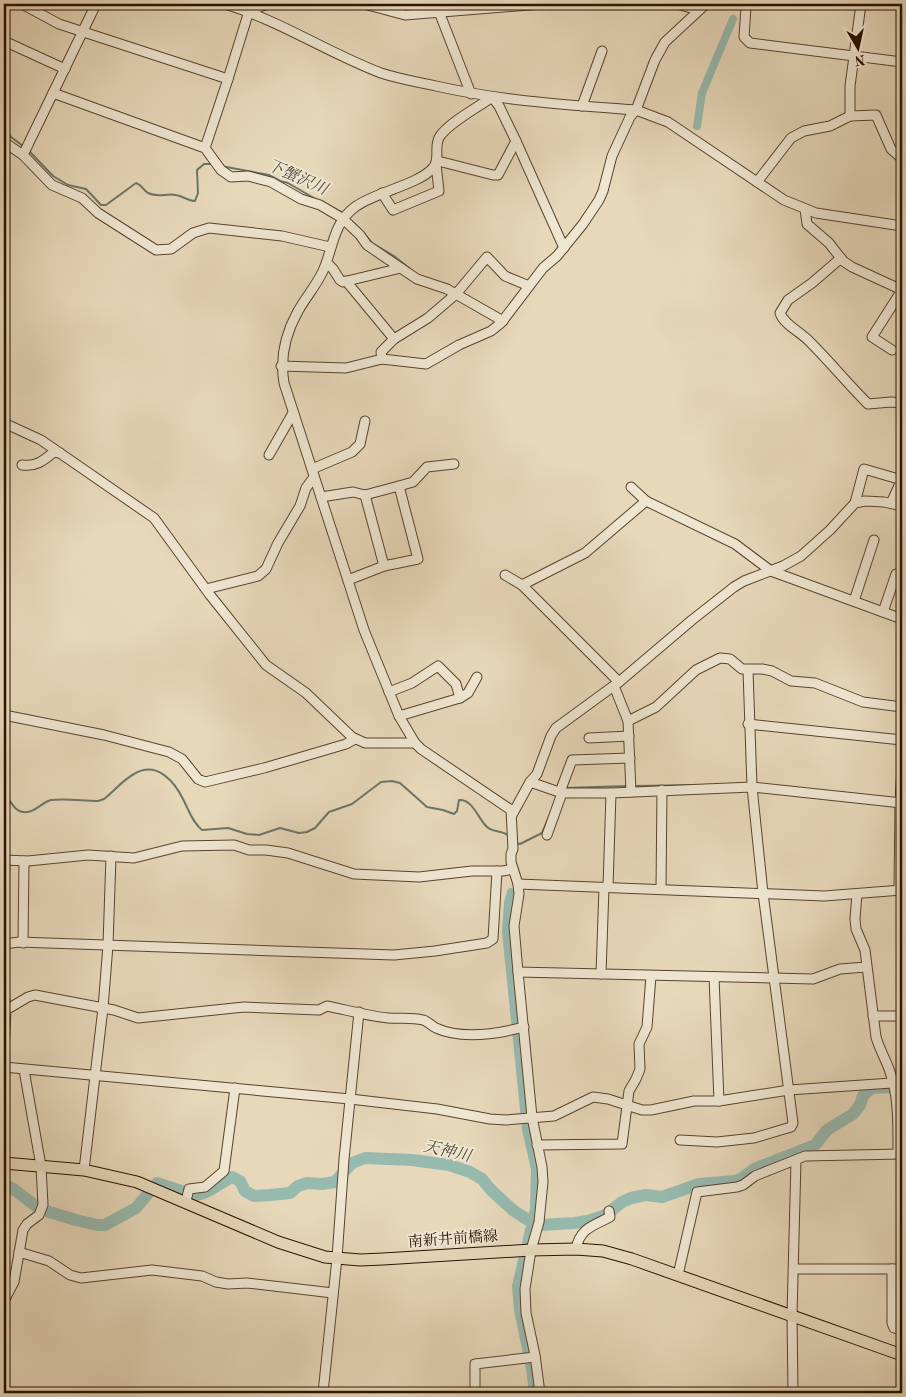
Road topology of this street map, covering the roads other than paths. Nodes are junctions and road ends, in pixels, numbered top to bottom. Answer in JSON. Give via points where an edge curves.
{"nodes":[{"id":1,"x":22,"y":4,"type":"edge"},
{"id":2,"x":96,"y":4,"type":"edge"},
{"id":3,"x":225,"y":4,"type":"edge"},
{"id":4,"x":268,"y":4,"type":"edge"},
{"id":5,"x":364,"y":4,"type":"edge"},
{"id":6,"x":542,"y":4,"type":"edge"},
{"id":7,"x":677,"y":4,"type":"edge"},
{"id":8,"x":706,"y":4,"type":"edge"},
{"id":9,"x":744,"y":4,"type":"edge"},
{"id":10,"x":861,"y":4,"type":"edge"},
{"id":11,"x":438,"y":8,"type":"edge"},
{"id":12,"x":698,"y":10,"type":"junction"},
{"id":13,"x":249,"y":11,"type":"junction"},
{"id":14,"x":82,"y":32,"type":"junction"},
{"id":15,"x":4,"y":41,"type":"edge"},
{"id":16,"x":602,"y":51,"type":"dead end"},
{"id":17,"x":855,"y":56,"type":"junction"},
{"id":18,"x":902,"y":62,"type":"edge"},
{"id":19,"x":65,"y":69,"type":"junction"},
{"id":20,"x":228,"y":79,"type":"junction"},
{"id":21,"x":53,"y":93,"type":"junction"},
{"id":22,"x":471,"y":94,"type":"junction"},
{"id":23,"x":492,"y":97,"type":"junction"},
{"id":24,"x":582,"y":106,"type":"junction"},
{"id":25,"x":636,"y":110,"type":"junction"},
{"id":26,"x":850,"y":116,"type":"junction"},
{"id":27,"x":516,"y":141,"type":"junction"},
{"id":28,"x":4,"y":142,"type":"edge"},
{"id":29,"x":205,"y":148,"type":"junction"},
{"id":30,"x":23,"y":155,"type":"junction"},
{"id":31,"x":902,"y":159,"type":"edge"},
{"id":32,"x":437,"y":163,"type":"junction"},
{"id":33,"x":757,"y":182,"type":"junction"},
{"id":34,"x":382,"y":193,"type":"junction"},
{"id":35,"x":806,"y":209,"type":"junction"},
{"id":36,"x":342,"y":218,"type":"junction"},
{"id":37,"x":902,"y":226,"type":"edge"},
{"id":38,"x":330,"y":247,"type":"junction"},
{"id":39,"x":564,"y":248,"type":"junction"},
{"id":40,"x":841,"y":258,"type":"junction"},
{"id":41,"x":326,"y":263,"type":"junction"},
{"id":42,"x":401,"y":268,"type":"junction"},
{"id":43,"x":346,"y":280,"type":"junction"},
{"id":44,"x":529,"y":286,"type":"junction"},
{"id":45,"x":902,"y":290,"type":"edge"},
{"id":46,"x":456,"y":294,"type":"junction"},
{"id":47,"x":503,"y":321,"type":"junction"},
{"id":48,"x":394,"y":339,"type":"junction"},
{"id":49,"x":892,"y":350,"type":"dead end"},
{"id":50,"x":382,"y":360,"type":"junction"},
{"id":51,"x":281,"y":366,"type":"junction"},
{"id":52,"x":902,"y":403,"type":"edge"},
{"id":53,"x":294,"y":413,"type":"junction"},
{"id":54,"x":365,"y":421,"type":"dead end"},
{"id":55,"x":4,"y":423,"type":"edge"},
{"id":56,"x":60,"y":453,"type":"junction"},
{"id":57,"x":269,"y":455,"type":"dead end"},
{"id":58,"x":454,"y":464,"type":"dead end"},
{"id":59,"x":22,"y":465,"type":"dead end"},
{"id":60,"x":313,"y":473,"type":"junction"},
{"id":61,"x":902,"y":480,"type":"edge"},
{"id":62,"x":398,"y":486,"type":"junction"},
{"id":63,"x":631,"y":488,"type":"dead end"},
{"id":64,"x":365,"y":495,"type":"junction"},
{"id":65,"x":321,"y":497,"type":"junction"},
{"id":66,"x":646,"y":501,"type":"junction"},
{"id":67,"x":855,"y":503,"type":"junction"},
{"id":68,"x":891,"y":503,"type":"junction"},
{"id":69,"x":902,"y":506,"type":"edge"},
{"id":70,"x":874,"y":540,"type":"dead end"},
{"id":71,"x":384,"y":566,"type":"junction"},
{"id":72,"x":771,"y":571,"type":"junction"},
{"id":73,"x":896,"y":574,"type":"dead end"},
{"id":74,"x":505,"y":575,"type":"dead end"},
{"id":75,"x":348,"y":580,"type":"junction"},
{"id":76,"x":522,"y":585,"type":"junction"},
{"id":77,"x":206,"y":589,"type":"junction"},
{"id":78,"x":854,"y":602,"type":"junction"},
{"id":79,"x":883,"y":612,"type":"junction"},
{"id":80,"x":902,"y":619,"type":"edge"},
{"id":81,"x":748,"y":670,"type":"junction"},
{"id":82,"x":477,"y":677,"type":"dead end"},
{"id":83,"x":616,"y":684,"type":"junction"},
{"id":84,"x":389,"y":692,"type":"junction"},
{"id":85,"x":460,"y":698,"type":"junction"},
{"id":86,"x":902,"y":707,"type":"edge"},
{"id":87,"x":4,"y":715,"type":"edge"},
{"id":88,"x":399,"y":716,"type":"junction"},
{"id":89,"x":628,"y":721,"type":"junction"},
{"id":90,"x":748,"y":724,"type":"junction"},
{"id":91,"x":629,"y":736,"type":"junction"},
{"id":92,"x":590,"y":738,"type":"dead end"},
{"id":93,"x":355,"y":739,"type":"junction"},
{"id":94,"x":902,"y":740,"type":"edge"},
{"id":95,"x":415,"y":743,"type":"junction"},
{"id":96,"x":630,"y":758,"type":"junction"},
{"id":97,"x":902,"y":766,"type":"edge"},
{"id":98,"x":530,"y":782,"type":"junction"},
{"id":99,"x":752,"y":787,"type":"junction"},
{"id":100,"x":662,"y":790,"type":"junction"},
{"id":101,"x":561,"y":792,"type":"junction"},
{"id":102,"x":631,"y":792,"type":"junction"},
{"id":103,"x":611,"y":793,"type":"junction"},
{"id":104,"x":901,"y":803,"type":"edge"},
{"id":105,"x":512,"y":816,"type":"junction"},
{"id":106,"x":547,"y":835,"type":"dead end"},
{"id":107,"x":111,"y":856,"type":"junction"},
{"id":108,"x":4,"y":860,"type":"edge"},
{"id":109,"x":24,"y":861,"type":"junction"},
{"id":110,"x":514,"y":869,"type":"junction"},
{"id":111,"x":498,"y":871,"type":"junction"},
{"id":112,"x":518,"y":884,"type":"junction"},
{"id":113,"x":606,"y":887,"type":"junction"},
{"id":114,"x":661,"y":889,"type":"junction"},
{"id":115,"x":901,"y":890,"type":"edge"},
{"id":116,"x":763,"y":893,"type":"junction"},
{"id":117,"x":857,"y":894,"type":"junction"},
{"id":118,"x":24,"y":943,"type":"junction"},
{"id":119,"x":4,"y":944,"type":"edge"},
{"id":120,"x":108,"y":945,"type":"junction"},
{"id":121,"x":866,"y":967,"type":"junction"},
{"id":122,"x":518,"y":972,"type":"junction"},
{"id":123,"x":601,"y":974,"type":"junction"},
{"id":124,"x":651,"y":976,"type":"junction"},
{"id":125,"x":714,"y":977,"type":"junction"},
{"id":126,"x":774,"y":979,"type":"junction"},
{"id":127,"x":4,"y":994,"type":"edge"},
{"id":128,"x":103,"y":1008,"type":"junction"},
{"id":129,"x":6,"y":1010,"type":"junction"},
{"id":130,"x":359,"y":1012,"type":"junction"},
{"id":131,"x":873,"y":1016,"type":"junction"},
{"id":132,"x":902,"y":1016,"type":"edge"},
{"id":133,"x":524,"y":1027,"type":"junction"},
{"id":134,"x":4,"y":1050,"type":"edge"},
{"id":135,"x":4,"y":1067,"type":"edge"},
{"id":136,"x":24,"y":1070,"type":"junction"},
{"id":137,"x":95,"y":1076,"type":"junction"},
{"id":138,"x":892,"y":1083,"type":"junction"},
{"id":139,"x":234,"y":1088,"type":"junction"},
{"id":140,"x":789,"y":1090,"type":"junction"},
{"id":141,"x":899,"y":1096,"type":"edge"},
{"id":142,"x":350,"y":1099,"type":"junction"},
{"id":143,"x":719,"y":1101,"type":"junction"},
{"id":144,"x":627,"y":1105,"type":"junction"},
{"id":145,"x":532,"y":1117,"type":"junction"},
{"id":146,"x":680,"y":1140,"type":"dead end"},
{"id":147,"x":537,"y":1145,"type":"junction"},
{"id":148,"x":900,"y":1154,"type":"edge"},
{"id":149,"x":796,"y":1160,"type":"junction"},
{"id":150,"x":4,"y":1163,"type":"edge"},
{"id":151,"x":41,"y":1166,"type":"junction"},
{"id":152,"x":84,"y":1170,"type":"junction"},
{"id":153,"x":186,"y":1202,"type":"junction"},
{"id":154,"x":609,"y":1213,"type":"dead end"},
{"id":155,"x":576,"y":1249,"type":"junction"},
{"id":156,"x":531,"y":1250,"type":"junction"},
{"id":157,"x":19,"y":1252,"type":"junction"},
{"id":158,"x":337,"y":1258,"type":"junction"},
{"id":159,"x":794,"y":1268,"type":"junction"},
{"id":160,"x":892,"y":1269,"type":"junction"},
{"id":161,"x":902,"y":1269,"type":"edge"},
{"id":162,"x":678,"y":1275,"type":"junction"},
{"id":163,"x":333,"y":1292,"type":"junction"},
{"id":164,"x":4,"y":1301,"type":"edge"},
{"id":165,"x":792,"y":1315,"type":"junction"},
{"id":166,"x":902,"y":1330,"type":"edge"},
{"id":167,"x":902,"y":1355,"type":"edge"},
{"id":168,"x":530,"y":1358,"type":"junction"},
{"id":169,"x":322,"y":1393,"type":"edge"},
{"id":170,"x":475,"y":1393,"type":"edge"},
{"id":171,"x":540,"y":1393,"type":"edge"},
{"id":172,"x":793,"y":1393,"type":"edge"}],
"edges":[{"from":1,"to":14,"type":"street"},
{"from":2,"to":14,"type":"street"},
{"from":3,"to":13,"type":"street"},
{"from":4,"to":13,"type":"street"},
{"from":5,"to":11,"type":"street","via":[[406,15]]},
{"from":6,"to":11,"type":"street"},
{"from":7,"to":12,"type":"street"},
{"from":8,"to":12,"type":"street"},
{"from":9,"to":17,"type":"street","via":[[744,38],[750,43]]},
{"from":10,"to":17,"type":"street"},
{"from":11,"to":22,"type":"street"},
{"from":12,"to":25,"type":"street","via":[[665,42]]},
{"from":13,"to":20,"type":"street"},
{"from":13,"to":22,"type":"street","via":[[382,73]]},
{"from":14,"to":19,"type":"street"},
{"from":14,"to":20,"type":"street"},
{"from":15,"to":19,"type":"street"},
{"from":16,"to":24,"type":"street"},
{"from":17,"to":18,"type":"street"},
{"from":17,"to":26,"type":"street"},
{"from":19,"to":21,"type":"street"},
{"from":20,"to":29,"type":"street"},
{"from":21,"to":29,"type":"street"},
{"from":21,"to":30,"type":"street"},
{"from":22,"to":23,"type":"street"},
{"from":23,"to":24,"type":"street"},
{"from":23,"to":27,"type":"street"},
{"from":23,"to":32,"type":"street","via":[[440,137]]},
{"from":24,"to":25,"type":"street"},
{"from":25,"to":33,"type":"street","via":[[668,122]]},
{"from":25,"to":39,"type":"street","via":[[612,156],[599,200]]},
{"from":26,"to":31,"type":"street","via":[[876,115],[891,149]]},
{"from":26,"to":33,"type":"street","via":[[791,138]]},
{"from":27,"to":32,"type":"street","via":[[498,175]]},
{"from":27,"to":39,"type":"street"},
{"from":28,"to":30,"type":"street"},
{"from":29,"to":36,"type":"street","via":[[221,170],[231,177],[248,176],[271,182]]},
{"from":30,"to":38,"type":"street","via":[[52,185],[82,198],[98,213],[156,250],[171,249],[199,230],[214,228],[282,236]]},
{"from":32,"to":34,"type":"street","via":[[420,177]]},
{"from":32,"to":34,"type":"street","via":[[439,191],[392,210]]},
{"from":33,"to":35,"type":"street","via":[[784,200]]},
{"from":34,"to":36,"type":"street","via":[[367,199]]},
{"from":35,"to":37,"type":"street"},
{"from":35,"to":40,"type":"street","via":[[807,224],[829,242]]},
{"from":36,"to":38,"type":"street"},
{"from":36,"to":42,"type":"street","via":[[367,245]]},
{"from":38,"to":41,"type":"street"},
{"from":39,"to":44,"type":"street"},
{"from":40,"to":45,"type":"street","via":[[852,267]]},
{"from":40,"to":52,"type":"street","via":[[788,300],[780,312],[781,316],[809,340],[868,404]]},
{"from":41,"to":43,"type":"street","via":[[340,280]]},
{"from":41,"to":51,"type":"street","via":[[296,314]]},
{"from":42,"to":43,"type":"street"},
{"from":42,"to":46,"type":"street","via":[[417,279]]},
{"from":43,"to":48,"type":"street"},
{"from":44,"to":46,"type":"street","via":[[505,276],[487,257]]},
{"from":44,"to":47,"type":"street"},
{"from":45,"to":49,"type":"street","via":[[872,336]]},
{"from":46,"to":47,"type":"street"},
{"from":46,"to":48,"type":"street","via":[[428,318]]},
{"from":47,"to":50,"type":"street","via":[[491,331],[426,364]]},
{"from":48,"to":50,"type":"street","via":[[381,352]]},
{"from":50,"to":51,"type":"street","via":[[346,368]]},
{"from":51,"to":53,"type":"street"},
{"from":53,"to":57,"type":"street"},
{"from":53,"to":60,"type":"street"},
{"from":54,"to":60,"type":"street","via":[[360,444],[352,452]]},
{"from":55,"to":56,"type":"street","via":[[33,435]]},
{"from":56,"to":59,"type":"street","via":[[54,452],[38,465]]},
{"from":56,"to":77,"type":"street","via":[[154,518]]},
{"from":58,"to":62,"type":"street","via":[[427,467],[413,482]]},
{"from":60,"to":65,"type":"street"},
{"from":60,"to":77,"type":"street","via":[[300,506],[266,569],[258,576]]},
{"from":61,"to":67,"type":"street","via":[[864,469]]},
{"from":61,"to":68,"type":"street"},
{"from":62,"to":64,"type":"street"},
{"from":62,"to":71,"type":"street","via":[[418,559]]},
{"from":63,"to":66,"type":"street"},
{"from":64,"to":65,"type":"street","via":[[353,492]]},
{"from":64,"to":71,"type":"street"},
{"from":65,"to":75,"type":"street"},
{"from":66,"to":72,"type":"street","via":[[735,544]]},
{"from":66,"to":76,"type":"street","via":[[585,553]]},
{"from":67,"to":68,"type":"street"},
{"from":67,"to":72,"type":"street","via":[[813,547]]},
{"from":68,"to":69,"type":"street"},
{"from":70,"to":78,"type":"street"},
{"from":71,"to":75,"type":"street"},
{"from":72,"to":78,"type":"street"},
{"from":72,"to":83,"type":"street","via":[[734,587]]},
{"from":73,"to":79,"type":"street"},
{"from":74,"to":76,"type":"street"},
{"from":75,"to":84,"type":"street"},
{"from":76,"to":83,"type":"street"},
{"from":77,"to":93,"type":"street","via":[[266,665],[306,693]]},
{"from":78,"to":79,"type":"street"},
{"from":79,"to":80,"type":"street"},
{"from":81,"to":86,"type":"street","via":[[772,671],[791,681],[815,683],[863,702]]},
{"from":81,"to":89,"type":"street","via":[[730,659],[720,658],[696,670],[656,707]]},
{"from":81,"to":90,"type":"street"},
{"from":82,"to":85,"type":"street","via":[[468,693]]},
{"from":83,"to":89,"type":"street"},
{"from":83,"to":98,"type":"street","via":[[556,728],[537,774]]},
{"from":84,"to":85,"type":"street","via":[[412,683],[438,666],[456,684]]},
{"from":84,"to":88,"type":"street"},
{"from":85,"to":88,"type":"street"},
{"from":87,"to":93,"type":"street","via":[[169,752],[182,759],[198,779],[206,782],[264,768]]},
{"from":88,"to":95,"type":"street"},
{"from":89,"to":91,"type":"street"},
{"from":90,"to":94,"type":"street"},
{"from":90,"to":99,"type":"street"},
{"from":91,"to":92,"type":"street"},
{"from":91,"to":96,"type":"street"},
{"from":93,"to":95,"type":"street","via":[[365,743]]},
{"from":95,"to":105,"type":"street","via":[[511,810]]},
{"from":96,"to":101,"type":"street","via":[[572,760]]},
{"from":96,"to":102,"type":"street"},
{"from":97,"to":104,"type":"street"},
{"from":98,"to":101,"type":"street"},
{"from":98,"to":105,"type":"street"},
{"from":99,"to":100,"type":"street"},
{"from":99,"to":104,"type":"street"},
{"from":99,"to":116,"type":"street"},
{"from":100,"to":102,"type":"street"},
{"from":100,"to":114,"type":"street"},
{"from":101,"to":103,"type":"street"},
{"from":101,"to":106,"type":"street"},
{"from":102,"to":103,"type":"street"},
{"from":103,"to":113,"type":"street"},
{"from":104,"to":115,"type":"street"},
{"from":105,"to":110,"type":"street"},
{"from":107,"to":109,"type":"street"},
{"from":107,"to":111,"type":"street","via":[[134,858],[182,846],[234,845],[249,850],[288,853],[354,874],[419,876]]},
{"from":107,"to":120,"type":"street"},
{"from":108,"to":109,"type":"street"},
{"from":109,"to":118,"type":"street"},
{"from":110,"to":111,"type":"street"},
{"from":110,"to":112,"type":"street"},
{"from":111,"to":120,"type":"street","via":[[494,936],[486,943],[394,955]]},
{"from":112,"to":113,"type":"street"},
{"from":112,"to":122,"type":"street","via":[[514,926]]},
{"from":113,"to":114,"type":"street"},
{"from":113,"to":123,"type":"street"},
{"from":114,"to":116,"type":"street"},
{"from":115,"to":117,"type":"street"},
{"from":116,"to":117,"type":"street"},
{"from":116,"to":126,"type":"street"},
{"from":117,"to":121,"type":"street","via":[[856,929]]},
{"from":118,"to":119,"type":"street"},
{"from":118,"to":120,"type":"street"},
{"from":120,"to":128,"type":"street"},
{"from":121,"to":126,"type":"street","via":[[840,969],[813,979]]},
{"from":121,"to":131,"type":"street"},
{"from":122,"to":123,"type":"street"},
{"from":122,"to":133,"type":"street"},
{"from":123,"to":124,"type":"street"},
{"from":124,"to":125,"type":"street"},
{"from":124,"to":144,"type":"street","via":[[647,1027],[639,1044],[640,1069],[629,1091]]},
{"from":125,"to":126,"type":"street"},
{"from":125,"to":143,"type":"street"},
{"from":126,"to":140,"type":"street"},
{"from":127,"to":129,"type":"street"},
{"from":128,"to":129,"type":"street","via":[[36,995]]},
{"from":128,"to":130,"type":"street","via":[[138,1018],[244,1007],[319,1010],[327,1006]]},
{"from":128,"to":137,"type":"street"},
{"from":129,"to":134,"type":"street"},
{"from":130,"to":133,"type":"street","via":[[422,1020],[434,1028],[454,1034]]},
{"from":130,"to":142,"type":"street"},
{"from":131,"to":132,"type":"street"},
{"from":131,"to":138,"type":"street","via":[[878,1046]]},
{"from":133,"to":145,"type":"street"},
{"from":135,"to":136,"type":"street"},
{"from":136,"to":137,"type":"street"},
{"from":136,"to":151,"type":"street"},
{"from":137,"to":139,"type":"street"},
{"from":137,"to":152,"type":"street"},
{"from":138,"to":140,"type":"street"},
{"from":138,"to":141,"type":"street"},
{"from":139,"to":142,"type":"street"},
{"from":139,"to":153,"type":"street","via":[[224,1171],[205,1186],[189,1189]]},
{"from":140,"to":143,"type":"street"},
{"from":140,"to":146,"type":"street","via":[[791,1127],[754,1138],[717,1142]]},
{"from":141,"to":148,"type":"street"},
{"from":142,"to":145,"type":"street","via":[[437,1109],[490,1120]]},
{"from":142,"to":158,"type":"street"},
{"from":143,"to":144,"type":"street","via":[[694,1101],[651,1110]]},
{"from":144,"to":145,"type":"street","via":[[593,1097],[560,1114]]},
{"from":144,"to":147,"type":"street","via":[[622,1144]]},
{"from":145,"to":147,"type":"street"},
{"from":147,"to":156,"type":"street","via":[[543,1182],[538,1227]]},
{"from":148,"to":149,"type":"street","via":[[812,1155]]},
{"from":149,"to":159,"type":"street"},
{"from":149,"to":162,"type":"street","via":[[755,1176],[737,1187],[697,1192]]},
{"from":150,"to":151,"type":"main road","name":"南新井前橋線"},
{"from":151,"to":152,"type":"main road","name":"南新井前橋線"},
{"from":151,"to":157,"type":"street","via":[[43,1205],[23,1230]]},
{"from":152,"to":153,"type":"main road","name":"南新井前橋線","via":[[137,1182]]},
{"from":153,"to":158,"type":"main road","name":"南新井前橋線","via":[[294,1248]]},
{"from":154,"to":155,"type":"street","via":[[610,1217],[584,1231]]},
{"from":155,"to":156,"type":"main road","name":"南新井前橋線"},
{"from":155,"to":162,"type":"main road","name":"南新井前橋線","via":[[617,1254]]},
{"from":156,"to":158,"type":"main road","name":"南新井前橋線","via":[[383,1259]]},
{"from":156,"to":168,"type":"street","via":[[524,1289]]},
{"from":157,"to":163,"type":"street","via":[[49,1261],[70,1276],[81,1278],[152,1270],[202,1276],[228,1284]]},
{"from":157,"to":164,"type":"street","via":[[14,1282]]},
{"from":158,"to":163,"type":"street"},
{"from":159,"to":160,"type":"street"},
{"from":159,"to":165,"type":"street"},
{"from":160,"to":161,"type":"street"},
{"from":160,"to":166,"type":"street","via":[[892,1323],[894,1328]]},
{"from":162,"to":165,"type":"main road","name":"南新井前橋線"},
{"from":163,"to":169,"type":"street"},
{"from":165,"to":167,"type":"main road","name":"南新井前橋線"},
{"from":165,"to":172,"type":"street"},
{"from":168,"to":170,"type":"street","via":[[475,1364]]},
{"from":168,"to":171,"type":"street"}]}
